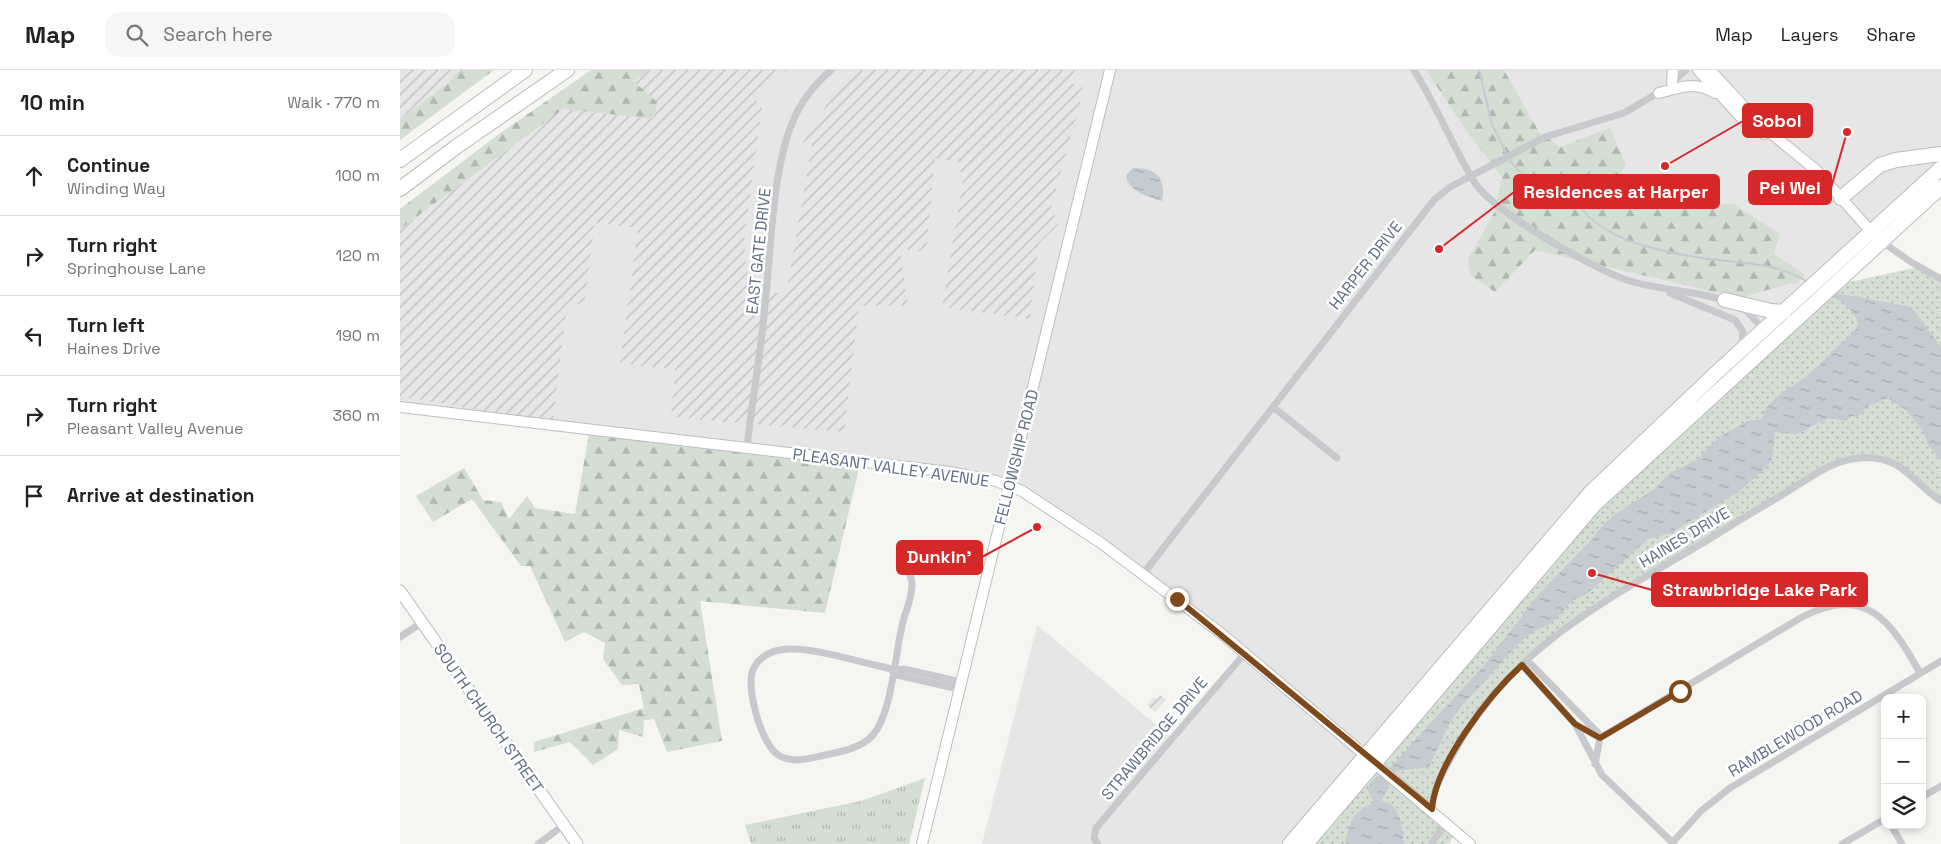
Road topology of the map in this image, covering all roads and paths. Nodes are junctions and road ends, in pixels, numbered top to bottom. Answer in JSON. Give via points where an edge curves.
{"nodes":[{"id":1,"x":525,"y":70,"type":"edge"},
{"id":2,"x":567,"y":70,"type":"edge"},
{"id":3,"x":831,"y":70,"type":"edge"},
{"id":4,"x":1110,"y":70,"type":"edge"},
{"id":5,"x":1414,"y":70,"type":"edge"},
{"id":6,"x":1674,"y":70,"type":"edge"},
{"id":7,"x":1686,"y":70,"type":"edge"},
{"id":8,"x":1698,"y":70,"type":"edge"},
{"id":9,"x":1710,"y":70,"type":"edge"},
{"id":10,"x":1672,"y":82,"type":"junction"},
{"id":11,"x":1659,"y":93,"type":"junction"},
{"id":12,"x":1725,"y":100,"type":"junction"},
{"id":13,"x":1941,"y":154,"type":"edge"},
{"id":14,"x":1803,"y":158,"type":"junction"},
{"id":15,"x":400,"y":160,"type":"edge"},
{"id":16,"x":1941,"y":168,"type":"edge"},
{"id":17,"x":1472,"y":176,"type":"junction"},
{"id":18,"x":1941,"y":187,"type":"edge"},
{"id":19,"x":400,"y":189,"type":"edge"},
{"id":20,"x":1841,"y":198,"type":"junction"},
{"id":21,"x":1876,"y":237,"type":"junction"},
{"id":22,"x":1941,"y":279,"type":"edge"},
{"id":23,"x":1658,"y":288,"type":"junction"},
{"id":24,"x":1725,"y":300,"type":"junction"},
{"id":25,"x":1784,"y":312,"type":"junction"},
{"id":26,"x":1764,"y":330,"type":"junction"},
{"id":27,"x":1742,"y":349,"type":"junction"},
{"id":28,"x":1736,"y":374,"type":"junction"},
{"id":29,"x":400,"y":407,"type":"edge"},
{"id":30,"x":1273,"y":407,"type":"junction"},
{"id":31,"x":747,"y":448,"type":"junction"},
{"id":32,"x":1337,"y":458,"type":"dead end"},
{"id":33,"x":1009,"y":485,"type":"junction"},
{"id":34,"x":1941,"y":501,"type":"edge"},
{"id":35,"x":901,"y":562,"type":"dead end"},
{"id":36,"x":1143,"y":574,"type":"junction"},
{"id":37,"x":400,"y":591,"type":"edge"},
{"id":38,"x":421,"y":622,"type":"junction"},
{"id":39,"x":400,"y":637,"type":"edge"},
{"id":40,"x":1245,"y":653,"type":"junction"},
{"id":41,"x":1941,"y":661,"type":"edge"},
{"id":42,"x":1525,"y":663,"type":"junction"},
{"id":43,"x":894,"y":671,"type":"junction"},
{"id":44,"x":1920,"y":673,"type":"junction"},
{"id":45,"x":960,"y":686,"type":"junction"},
{"id":46,"x":1575,"y":724,"type":"junction"},
{"id":47,"x":1600,"y":738,"type":"junction"},
{"id":48,"x":1375,"y":762,"type":"junction"},
{"id":49,"x":1595,"y":764,"type":"junction"},
{"id":50,"x":1941,"y":786,"type":"edge"},
{"id":51,"x":1926,"y":795,"type":"edge"},
{"id":52,"x":1432,"y":809,"type":"junction"},
{"id":53,"x":1881,"y":821,"type":"edge"},
{"id":54,"x":1446,"y":824,"type":"junction"},
{"id":55,"x":564,"y":825,"type":"junction"},
{"id":56,"x":1893,"y":829,"type":"edge"},
{"id":57,"x":1674,"y":843,"type":"edge"},
{"id":58,"x":538,"y":844,"type":"edge"},
{"id":59,"x":577,"y":844,"type":"edge"},
{"id":60,"x":922,"y":844,"type":"edge"},
{"id":61,"x":1098,"y":844,"type":"edge"},
{"id":62,"x":1290,"y":844,"type":"edge"},
{"id":63,"x":1306,"y":844,"type":"edge"},
{"id":64,"x":1431,"y":844,"type":"edge"},
{"id":65,"x":1470,"y":844,"type":"edge"},
{"id":66,"x":1842,"y":844,"type":"edge"},
{"id":67,"x":1902,"y":844,"type":"edge"}],
"edges":[{"from":1,"to":15,"type":"highway"},
{"from":2,"to":19,"type":"highway"},
{"from":3,"to":31,"type":"street","name":"EAST GATE DRIVE","via":[[799,108],[785,149],[777,192]]},
{"from":4,"to":33,"type":"street","name":"FELLOWSHIP ROAD"},
{"from":5,"to":17,"type":"street"},
{"from":6,"to":10,"type":"street"},
{"from":7,"to":10,"type":"street","name":"HARPER DRIVE"},
{"from":8,"to":12,"type":"street"},
{"from":9,"to":14,"type":"street","via":[[1762,126]]},
{"from":10,"to":11,"type":"street","name":"HARPER DRIVE"},
{"from":11,"to":12,"type":"street","via":[[1692,85],[1702,86]]},
{"from":11,"to":17,"type":"street","name":"HARPER DRIVE","via":[[1624,113],[1544,137]]},
{"from":12,"to":14,"type":"street","via":[[1745,122]]},
{"from":13,"to":20,"type":"highway","via":[[1885,163]]},
{"from":14,"to":20,"type":"street"},
{"from":16,"to":21,"type":"highway"},
{"from":17,"to":23,"type":"street","via":[[1498,208],[1577,256],[1619,277]]},
{"from":17,"to":30,"type":"street","name":"HARPER DRIVE","via":[[1434,200]]},
{"from":18,"to":21,"type":"highway"},
{"from":20,"to":21,"type":"street"},
{"from":21,"to":22,"type":"street"},
{"from":21,"to":25,"type":"highway"},
{"from":21,"to":28,"type":"highway"},
{"from":23,"to":24,"type":"street"},
{"from":23,"to":27,"type":"street","via":[[1735,320],[1742,332]]},
{"from":24,"to":25,"type":"highway"},
{"from":24,"to":26,"type":"street","via":[[1747,310]]},
{"from":25,"to":26,"type":"highway"},
{"from":26,"to":27,"type":"highway"},
{"from":26,"to":28,"type":"highway","via":[[1761,343]]},
{"from":27,"to":48,"type":"highway","via":[[1615,467],[1578,506]]},
{"from":28,"to":48,"type":"highway","via":[[1594,505]]},
{"from":29,"to":31,"type":"street","name":"PLEASANT VALLEY AVENUE"},
{"from":30,"to":32,"type":"street"},
{"from":30,"to":36,"type":"street","name":"HARPER DRIVE"},
{"from":31,"to":33,"type":"street","name":"PLEASANT VALLEY AVENUE","via":[[968,475]]},
{"from":33,"to":36,"type":"street","name":"PLEASANT VALLEY AVENUE","via":[[1065,518]]},
{"from":33,"to":45,"type":"street","name":"FELLOWSHIP ROAD"},
{"from":34,"to":42,"type":"street","name":"HAINES DRIVE","via":[[1893,462],[1869,457],[1834,464],[1608,598]]},
{"from":35,"to":43,"type":"street","via":[[909,572],[912,585]]},
{"from":36,"to":40,"type":"street","name":"PLEASANT VALLEY AVENUE"},
{"from":37,"to":38,"type":"main road","name":"SOUTH CHURCH STREET"},
{"from":38,"to":39,"type":"street"},
{"from":38,"to":55,"type":"main road","name":"SOUTH CHURCH STREET"},
{"from":40,"to":48,"type":"street","name":"PLEASANT VALLEY AVENUE"},
{"from":40,"to":61,"type":"street","name":"STRAWBRIDGE DRIVE","via":[[1096,828],[1094,838]]},
{"from":41,"to":44,"type":"street","name":"RAMBLEWOOD ROAD"},
{"from":42,"to":46,"type":"street"},
{"from":42,"to":47,"type":"street","via":[[1589,722]]},
{"from":42,"to":52,"type":"street","name":"HAINES DRIVE","via":[[1492,696],[1471,724],[1438,779]]},
{"from":43,"to":43,"type":"street","via":[[797,650],[780,650],[765,656],[755,666],[751,680],[757,713],[769,747],[781,757],[796,760],[862,744],[878,728]]},
{"from":43,"to":45,"type":"street","via":[[897,675]]},
{"from":44,"to":47,"type":"street","via":[[1881,617],[1860,606],[1826,606],[1802,617]]},
{"from":44,"to":57,"type":"street","name":"RAMBLEWOOD ROAD","via":[[1730,788],[1701,811]]},
{"from":45,"to":60,"type":"street","name":"FELLOWSHIP ROAD"},
{"from":46,"to":47,"type":"street"},
{"from":46,"to":49,"type":"street"},
{"from":47,"to":49,"type":"street"},
{"from":48,"to":52,"type":"street","name":"PLEASANT VALLEY AVENUE"},
{"from":48,"to":62,"type":"highway"},
{"from":48,"to":63,"type":"highway"},
{"from":49,"to":57,"type":"street"},
{"from":50,"to":51,"type":"street"},
{"from":52,"to":54,"type":"street","name":"PLEASANT VALLEY AVENUE"},
{"from":53,"to":66,"type":"street"},
{"from":54,"to":64,"type":"street"},
{"from":54,"to":65,"type":"street","name":"PLEASANT VALLEY AVENUE"},
{"from":55,"to":58,"type":"street"},
{"from":55,"to":59,"type":"main road","name":"SOUTH CHURCH STREET"},
{"from":56,"to":67,"type":"street"}]}
